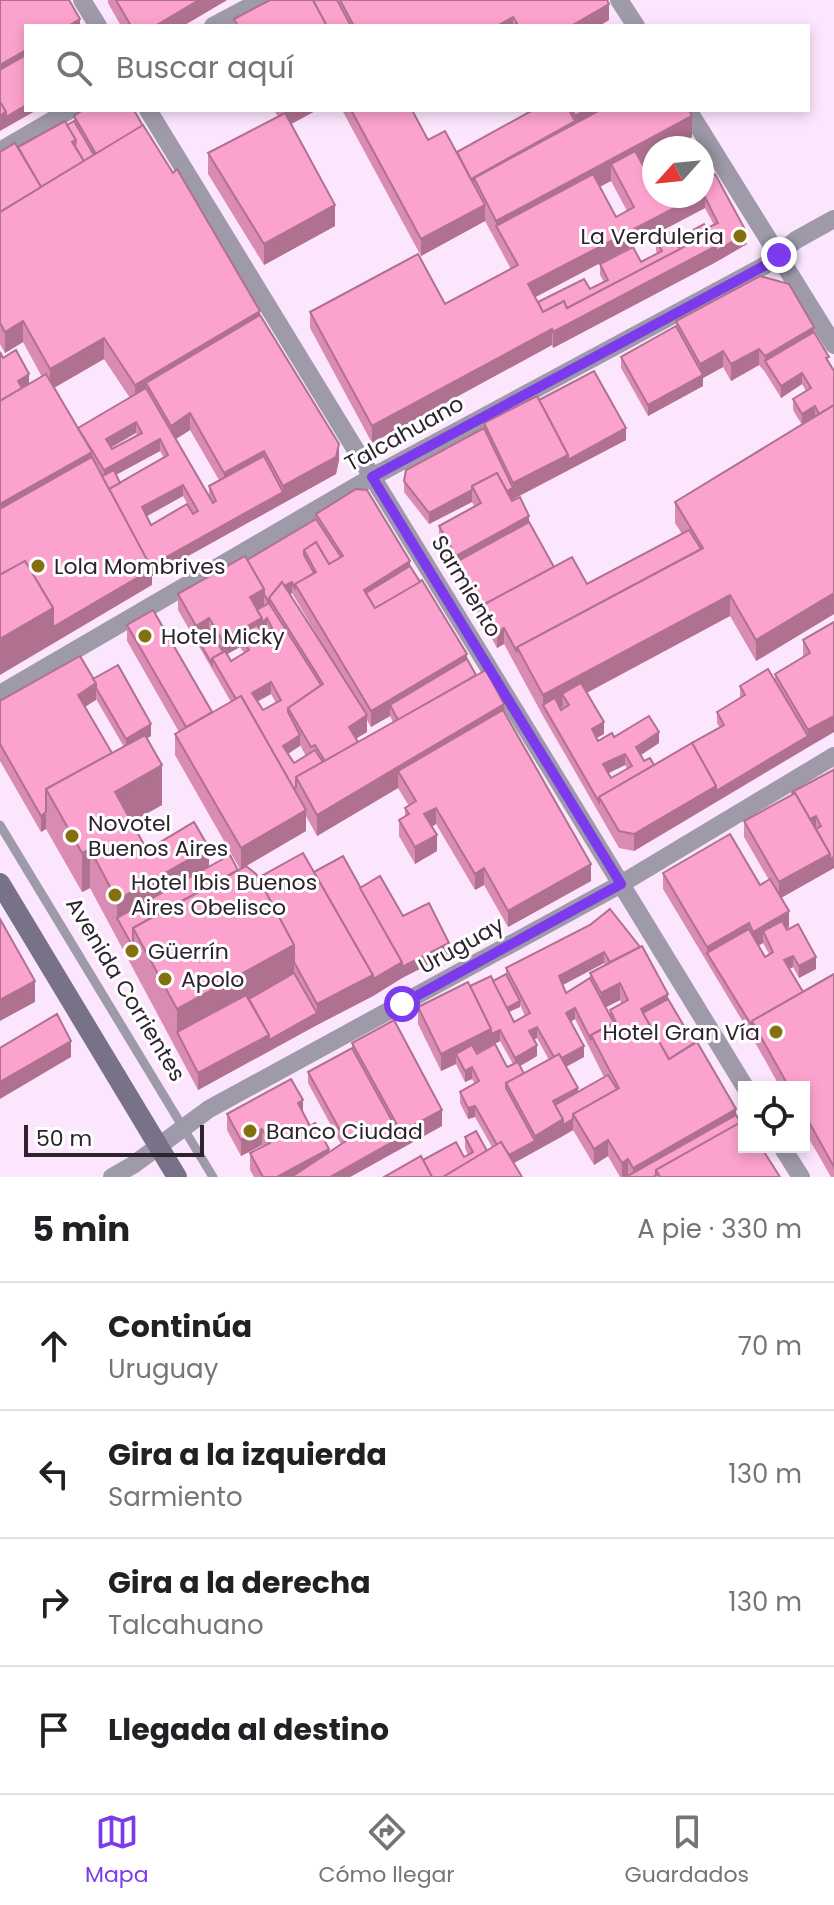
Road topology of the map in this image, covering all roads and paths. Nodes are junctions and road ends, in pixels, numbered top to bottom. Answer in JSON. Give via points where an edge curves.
{"nodes":[{"id":1,"x":82,"y":0,"type":"edge"},
{"id":2,"x":262,"y":0,"type":"edge"},
{"id":3,"x":619,"y":0,"type":"edge"},
{"id":4,"x":97,"y":24,"type":"edge"},
{"id":5,"x":217,"y":24,"type":"edge"},
{"id":6,"x":635,"y":24,"type":"edge"},
{"id":7,"x":67,"y":112,"type":"edge"},
{"id":8,"x":149,"y":112,"type":"edge"},
{"id":9,"x":689,"y":112,"type":"edge"},
{"id":10,"x":0,"y":151,"type":"edge"},
{"id":11,"x":834,"y":219,"type":"edge"},
{"id":12,"x":779,"y":255,"type":"junction"},
{"id":13,"x":834,"y":345,"type":"edge"},
{"id":14,"x":372,"y":477,"type":"junction"},
{"id":15,"x":0,"y":694,"type":"edge"},
{"id":16,"x":834,"y":756,"type":"edge"},
{"id":17,"x":0,"y":825,"type":"edge"},
{"id":18,"x":0,"y":883,"type":"edge"},
{"id":19,"x":621,"y":884,"type":"junction"},
{"id":20,"x":741,"y":1081,"type":"edge"},
{"id":21,"x":182,"y":1129,"type":"junction"},
{"id":22,"x":157,"y":1145,"type":"junction"},
{"id":23,"x":786,"y":1153,"type":"edge"},
{"id":24,"x":112,"y":1177,"type":"edge"},
{"id":25,"x":177,"y":1177,"type":"edge"},
{"id":26,"x":213,"y":1177,"type":"edge"},
{"id":27,"x":801,"y":1177,"type":"edge"}],
"edges":[{"from":1,"to":4,"type":"street"},
{"from":2,"to":5,"type":"street"},
{"from":3,"to":6,"type":"street"},
{"from":7,"to":10,"type":"street"},
{"from":8,"to":14,"type":"street","name":"Sarmiento"},
{"from":9,"to":12,"type":"street"},
{"from":11,"to":12,"type":"street","name":"Talcahuano"},
{"from":12,"to":13,"type":"street"},
{"from":12,"to":14,"type":"street","name":"Talcahuano"},
{"from":14,"to":15,"type":"street","name":"Talcahuano"},
{"from":14,"to":19,"type":"street","name":"Sarmiento"},
{"from":16,"to":19,"type":"street","name":"Uruguay"},
{"from":17,"to":21,"type":"lane","name":"Avenida Corrientes"},
{"from":18,"to":22,"type":"street"},
{"from":19,"to":20,"type":"street","name":"Sarmiento"},
{"from":19,"to":21,"type":"street","name":"Uruguay","via":[[209,1109]]},
{"from":21,"to":22,"type":"street","name":"Uruguay"},
{"from":21,"to":26,"type":"lane","name":"Avenida Corrientes"},
{"from":22,"to":24,"type":"street","name":"Uruguay"},
{"from":22,"to":25,"type":"street"},
{"from":23,"to":27,"type":"street"}]}
